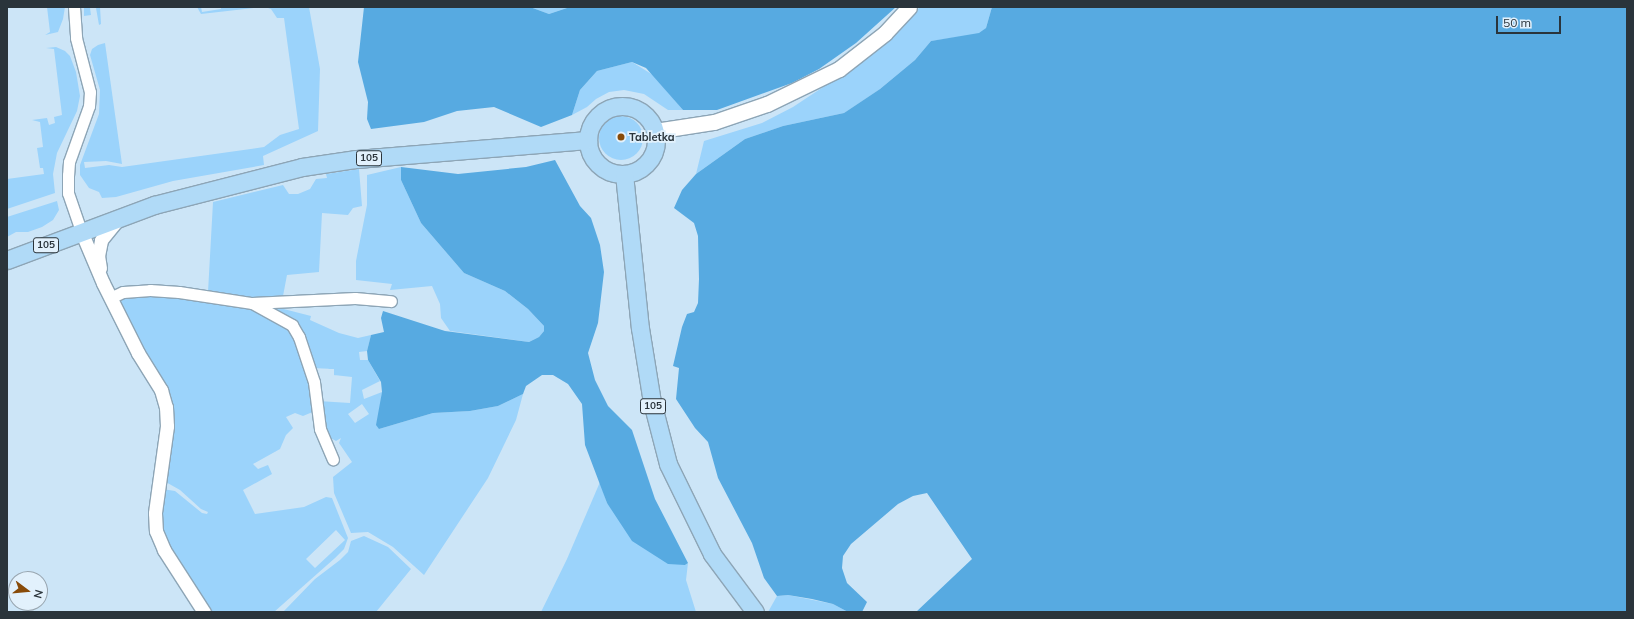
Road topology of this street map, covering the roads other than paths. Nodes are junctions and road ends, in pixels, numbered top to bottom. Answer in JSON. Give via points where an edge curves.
{"nodes":[{"id":1,"x":74,"y":7,"type":"edge"},
{"id":2,"x":909,"y":7,"type":"edge"},
{"id":3,"x":655,"y":131,"type":"junction"},
{"id":4,"x":588,"y":140,"type":"junction"},
{"id":5,"x":624,"y":174,"type":"junction"},
{"id":6,"x":154,"y":205,"type":"junction"},
{"id":7,"x":81,"y":231,"type":"junction"},
{"id":8,"x":7,"y":260,"type":"edge"},
{"id":9,"x":103,"y":283,"type":"junction"},
{"id":10,"x":110,"y":298,"type":"junction"},
{"id":11,"x":391,"y":301,"type":"dead end"},
{"id":12,"x":252,"y":303,"type":"junction"},
{"id":13,"x":333,"y":460,"type":"dead end"},
{"id":14,"x":204,"y":612,"type":"edge"},
{"id":15,"x":755,"y":612,"type":"edge"}],
"edges":[{"from":1,"to":7,"type":"street","via":[[76,38],[90,92],[89,106],[69,162],[68,176],[68,193]]},
{"from":2,"to":3,"type":"main road","via":[[885,33],[839,69],[773,101],[714,122]]},
{"from":3,"to":4,"type":"main road","via":[[643,113],[634,108],[618,107],[603,112],[595,120]]},
{"from":3,"to":5,"type":"main road","via":[[655,151],[650,160],[643,168]]},
{"from":4,"to":5,"type":"main road","via":[[590,151],[599,165],[613,173]]},
{"from":4,"to":6,"type":"main road","number":"105","via":[[349,160],[302,167]]},
{"from":5,"to":15,"type":"main road","number":"105","via":[[640,328],[652,402],[668,464],[712,554]]},
{"from":6,"to":7,"type":"main road","number":"105"},
{"from":6,"to":9,"type":"street","via":[[119,219],[103,234],[98,256]]},
{"from":7,"to":8,"type":"main road","number":"105"},
{"from":7,"to":9,"type":"street"},
{"from":9,"to":10,"type":"street"},
{"from":10,"to":12,"type":"street","via":[[123,292],[150,290]]},
{"from":10,"to":14,"type":"street","via":[[138,353],[161,390],[166,407],[167,426],[155,513],[156,531],[164,550]]},
{"from":11,"to":12,"type":"street","via":[[355,298]]},
{"from":12,"to":13,"type":"street","via":[[292,325],[299,337],[314,382],[320,429]]}]}
